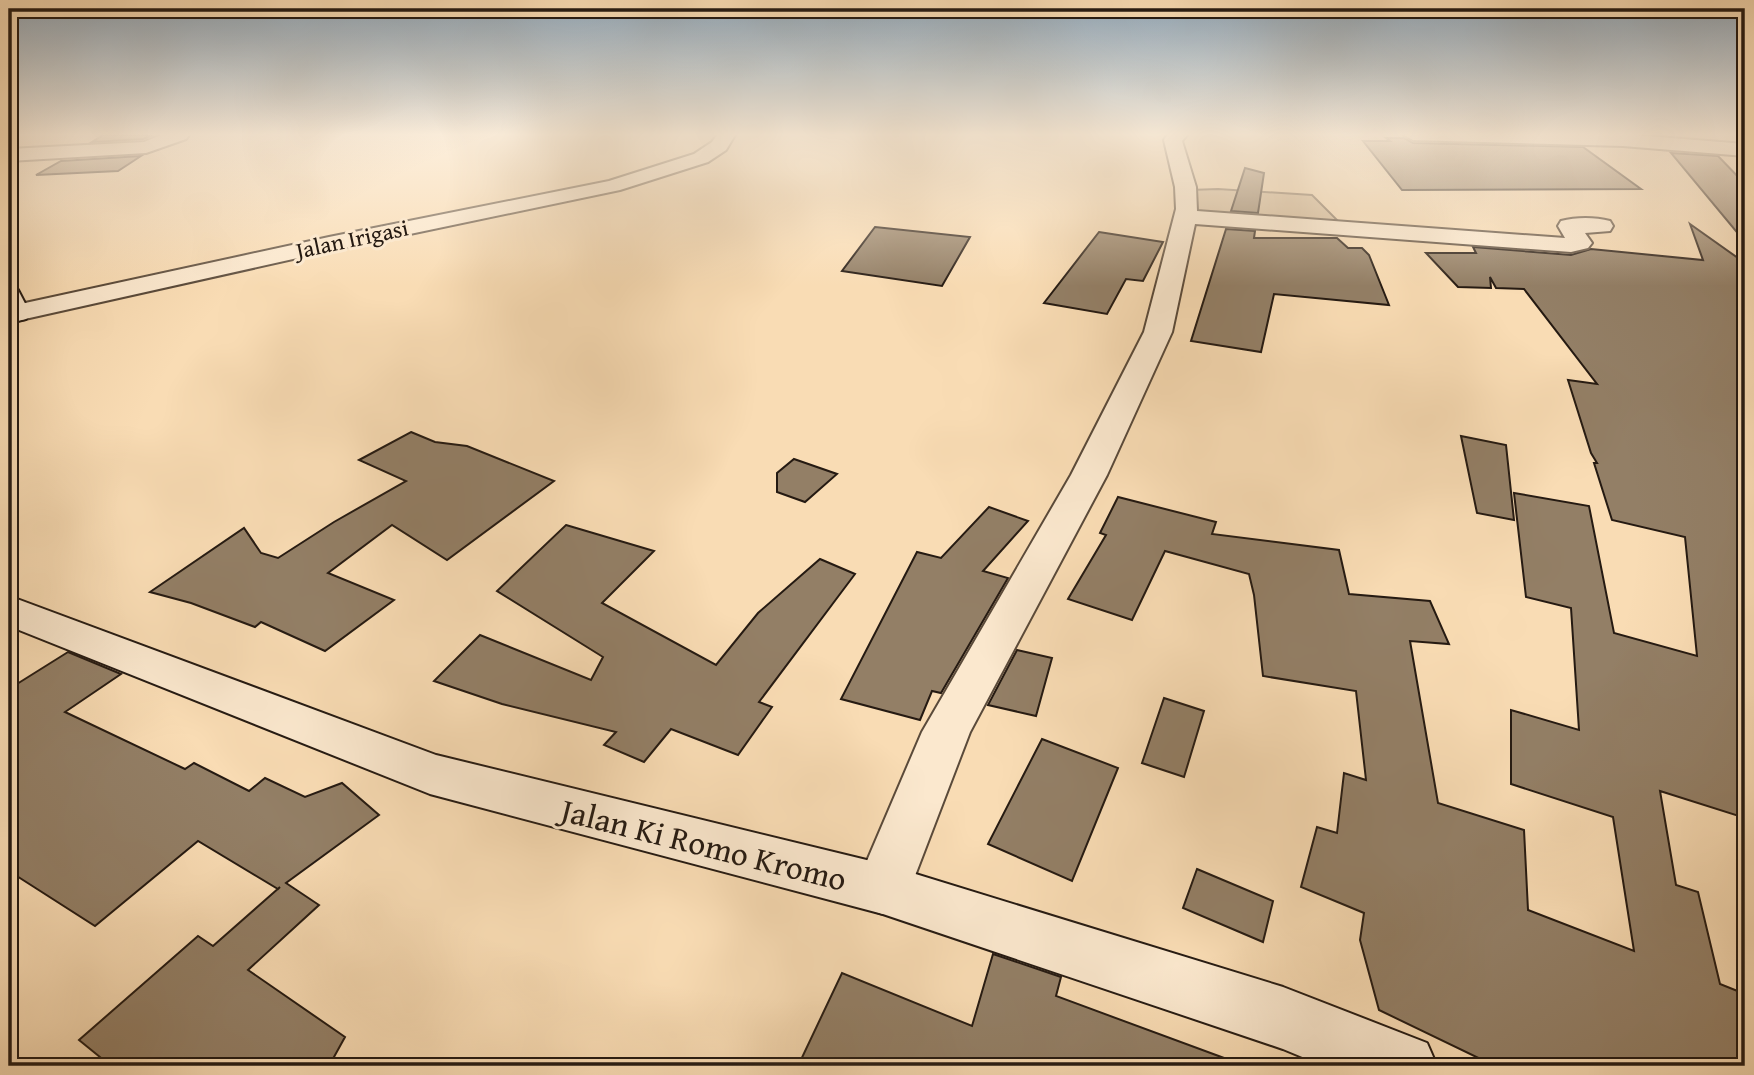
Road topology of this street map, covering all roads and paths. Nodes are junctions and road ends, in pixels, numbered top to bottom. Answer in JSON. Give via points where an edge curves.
{"nodes":[{"id":1,"x":616,"y":185,"type":"edge"},
{"id":2,"x":1185,"y":185,"type":"edge"},
{"id":3,"x":1188,"y":217,"type":"junction"},
{"id":4,"x":1602,"y":226,"type":"dead end"},
{"id":5,"x":11,"y":308,"type":"edge"},
{"id":6,"x":9,"y":611,"type":"edge"},
{"id":7,"x":883,"y":889,"type":"junction"},
{"id":8,"x":1404,"y":1066,"type":"edge"}],
"edges":[{"from":1,"to":5,"type":"street","name":"Jalan Irigasi"},
{"from":2,"to":3,"type":"street"},
{"from":3,"to":4,"type":"street","via":[[1571,245],[1580,243],[1569,226]]},
{"from":3,"to":7,"type":"street","via":[[1158,332],[1089,475],[946,732]]},
{"from":6,"to":7,"type":"street","name":"Jalan Ki Romo Kromo","via":[[429,775]]},
{"from":7,"to":8,"type":"street","name":"Jalan Ki Romo Kromo","via":[[1283,1018]]}]}
